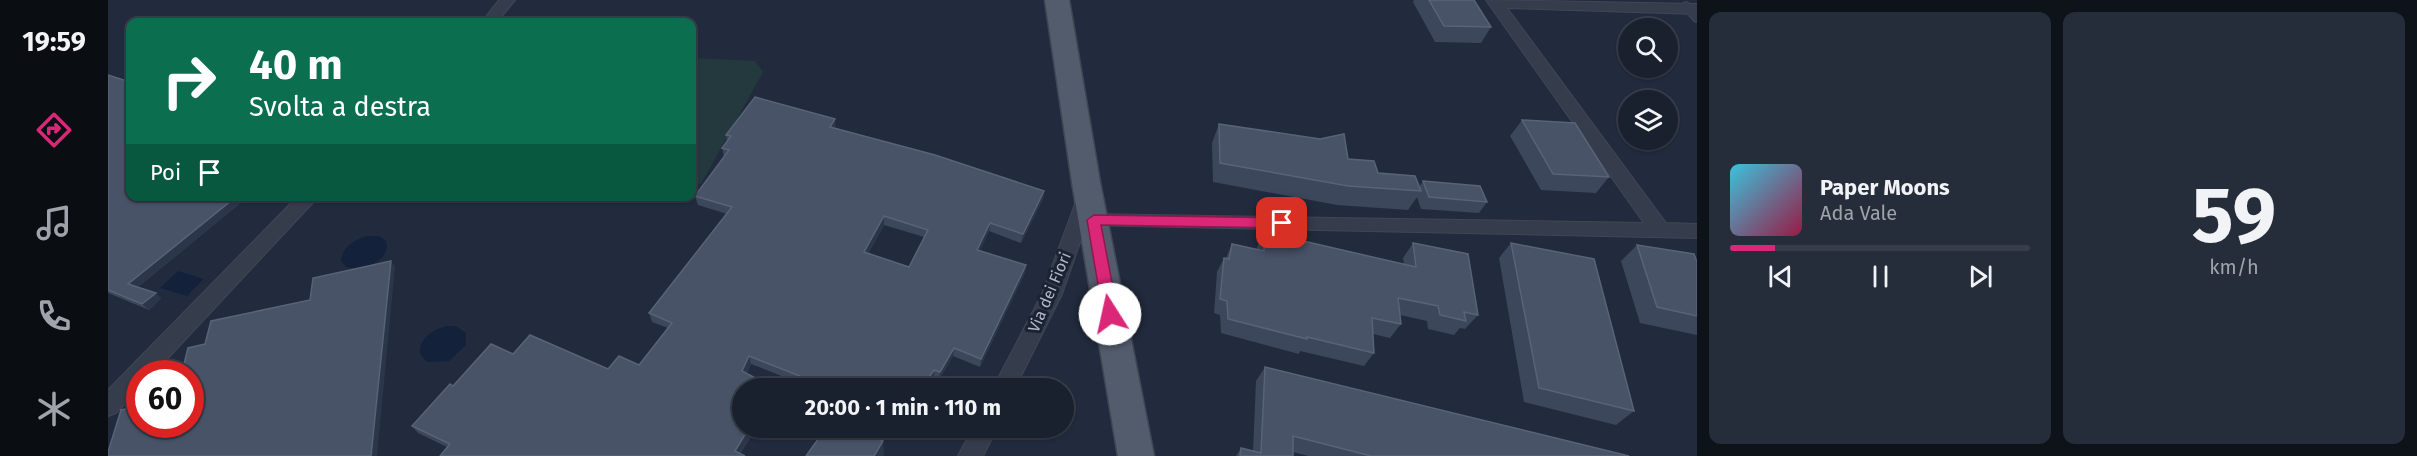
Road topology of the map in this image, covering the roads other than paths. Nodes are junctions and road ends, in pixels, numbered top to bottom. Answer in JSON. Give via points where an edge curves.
{"nodes":[{"id":1,"x":507,"y":0,"type":"edge"},
{"id":2,"x":1057,"y":0,"type":"edge"},
{"id":3,"x":1496,"y":1,"type":"edge"},
{"id":4,"x":1691,"y":8,"type":"edge"},
{"id":5,"x":492,"y":18,"type":"edge"},
{"id":6,"x":1697,"y":18,"type":"edge"},
{"id":7,"x":305,"y":201,"type":"edge"},
{"id":8,"x":1091,"y":207,"type":"junction"},
{"id":9,"x":1660,"y":230,"type":"junction"},
{"id":10,"x":1697,"y":231,"type":"edge"},
{"id":11,"x":1009,"y":378,"type":"edge"},
{"id":12,"x":108,"y":406,"type":"edge"},
{"id":13,"x":980,"y":438,"type":"edge"},
{"id":14,"x":970,"y":456,"type":"edge"},
{"id":15,"x":1136,"y":456,"type":"edge"}],
"edges":[{"from":1,"to":5,"type":"street"},
{"from":2,"to":8,"type":"main road"},
{"from":3,"to":4,"type":"street"},
{"from":3,"to":9,"type":"street"},
{"from":4,"to":6,"type":"lane"},
{"from":7,"to":12,"type":"street"},
{"from":8,"to":9,"type":"street"},
{"from":8,"to":11,"type":"street","name":"Via dei Fiori"},
{"from":8,"to":15,"type":"main road"},
{"from":9,"to":10,"type":"street"},
{"from":13,"to":14,"type":"street"}]}
